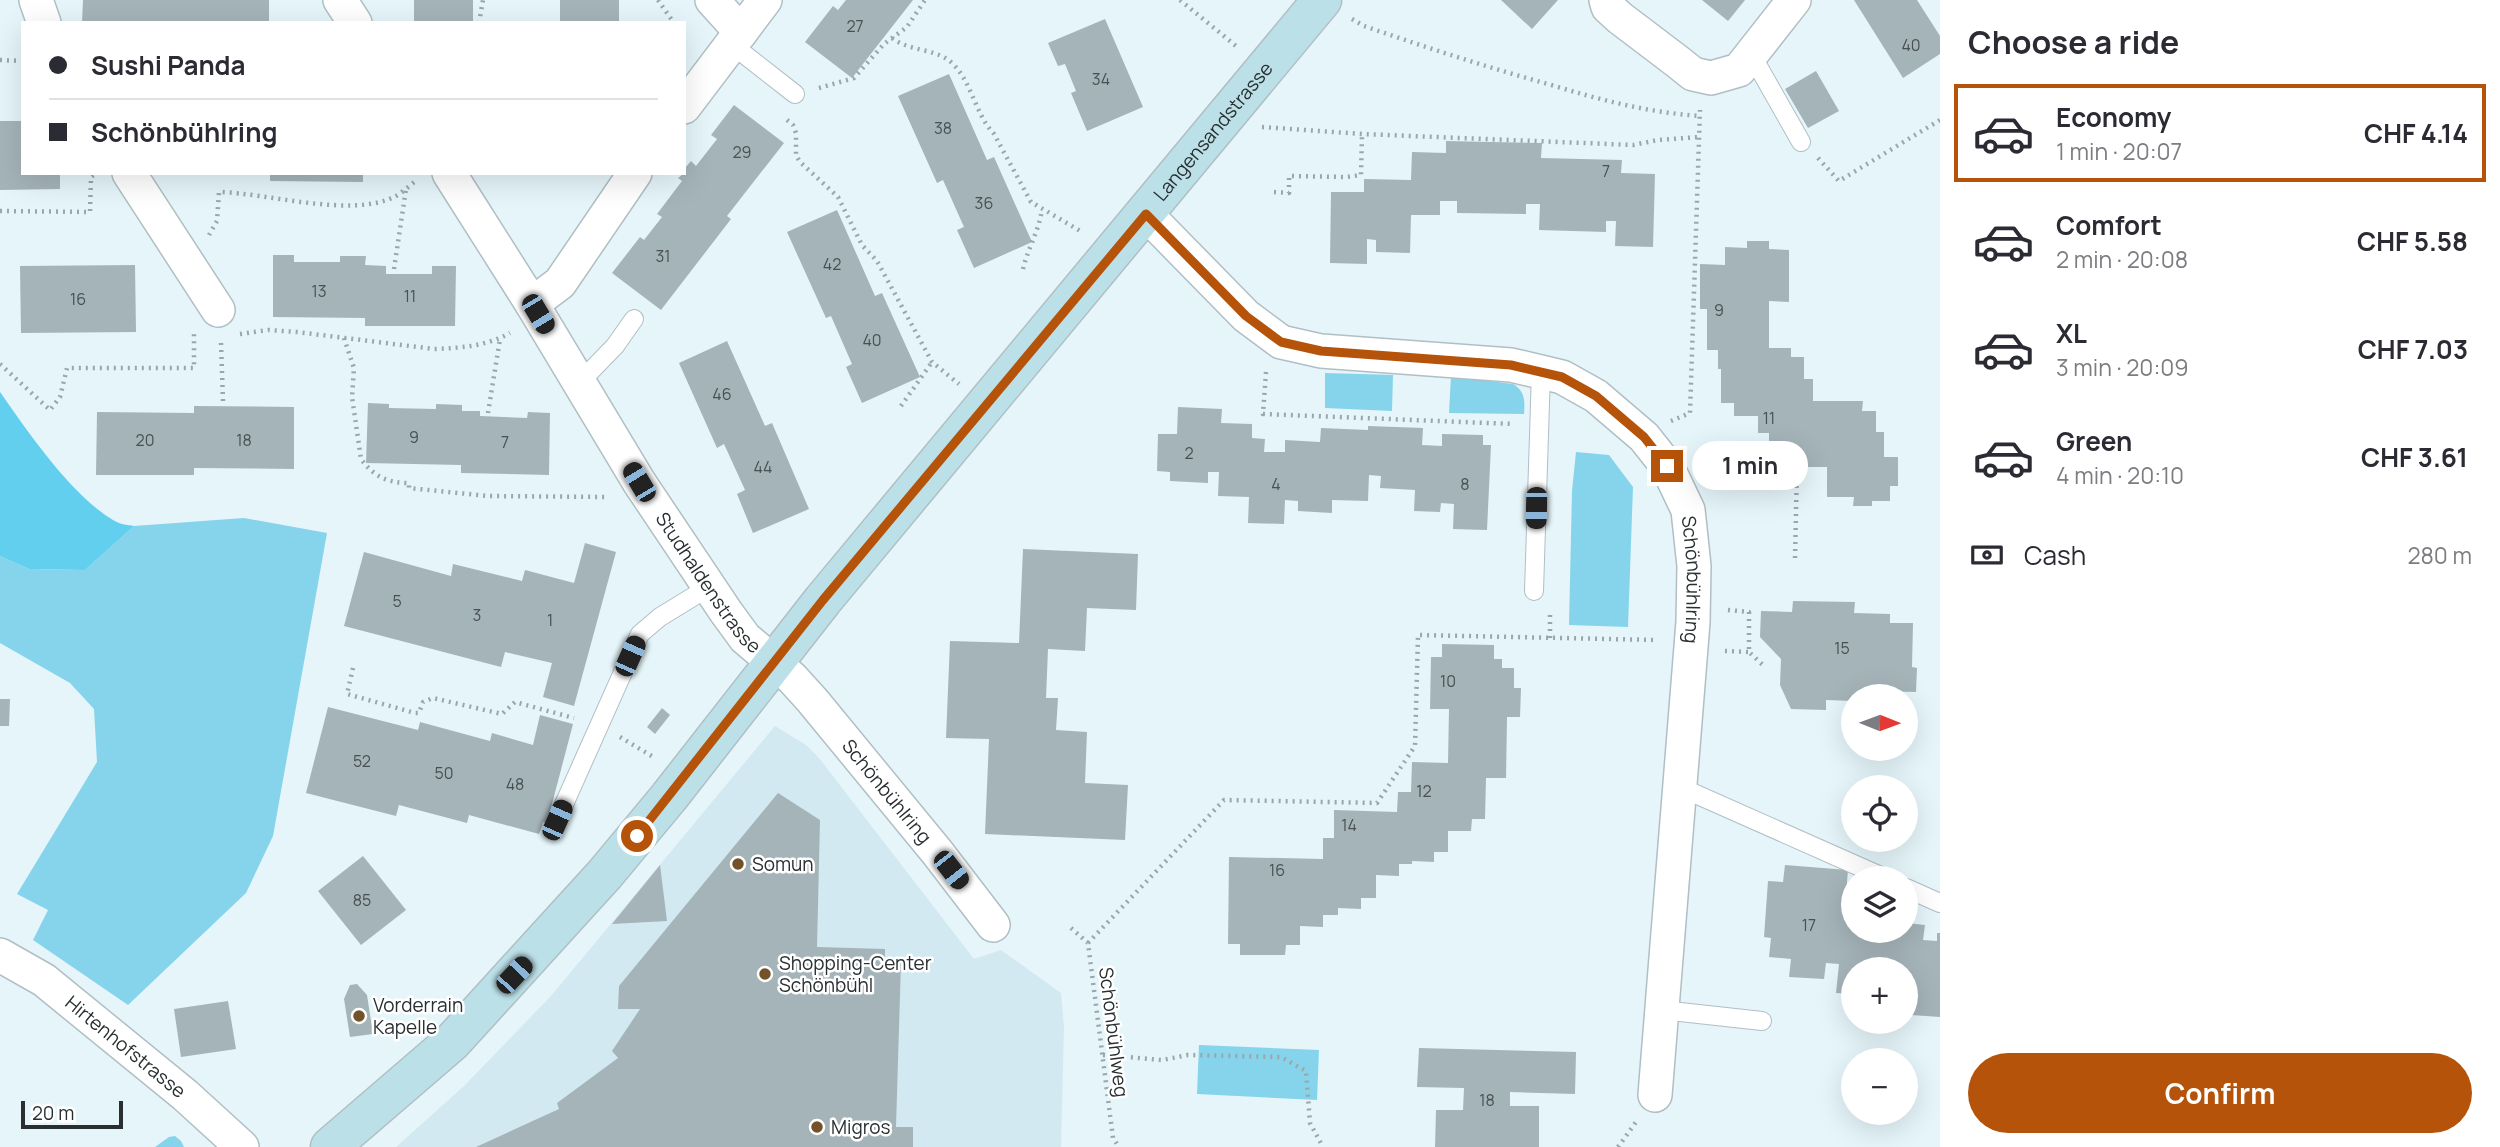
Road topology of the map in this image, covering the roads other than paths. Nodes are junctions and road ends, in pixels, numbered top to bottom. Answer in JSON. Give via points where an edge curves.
{"nodes":[{"id":1,"x":36,"y":0,"type":"edge"},
{"id":2,"x":340,"y":0,"type":"edge"},
{"id":3,"x":712,"y":0,"type":"edge"},
{"id":4,"x":765,"y":0,"type":"edge"},
{"id":5,"x":1606,"y":0,"type":"edge"},
{"id":6,"x":1794,"y":0,"type":"edge"},
{"id":7,"x":1336,"y":8,"type":"edge"},
{"id":8,"x":43,"y":21,"type":"edge"},
{"id":9,"x":354,"y":21,"type":"edge"},
{"id":10,"x":736,"y":38,"type":"junction"},
{"id":11,"x":1751,"y":54,"type":"junction"},
{"id":12,"x":796,"y":94,"type":"road end"},
{"id":13,"x":686,"y":104,"type":"edge"},
{"id":14,"x":1801,"y":142,"type":"road end"},
{"id":15,"x":130,"y":175,"type":"edge"},
{"id":16,"x":450,"y":175,"type":"edge"},
{"id":17,"x":634,"y":175,"type":"edge"},
{"id":18,"x":1146,"y":214,"type":"junction"},
{"id":19,"x":532,"y":304,"type":"junction"},
{"id":20,"x":634,"y":319,"type":"dead end"},
{"id":21,"x":213,"y":326,"type":"road end"},
{"id":22,"x":1541,"y":372,"type":"junction"},
{"id":23,"x":579,"y":383,"type":"junction"},
{"id":24,"x":709,"y":587,"type":"junction"},
{"id":25,"x":1534,"y":591,"type":"dead end"},
{"id":26,"x":775,"y":663,"type":"junction"},
{"id":27,"x":1682,"y":788,"type":"junction"},
{"id":28,"x":557,"y":820,"type":"dead end"},
{"id":29,"x":1858,"y":866,"type":"edge"},
{"id":30,"x":1918,"y":893,"type":"edge"},
{"id":31,"x":1940,"y":903,"type":"edge"},
{"id":32,"x":993,"y":925,"type":"dead end"},
{"id":33,"x":0,"y":955,"type":"edge"},
{"id":34,"x":1662,"y":1010,"type":"junction"},
{"id":35,"x":1762,"y":1021,"type":"dead end"},
{"id":36,"x":1655,"y":1095,"type":"dead end"},
{"id":37,"x":242,"y":1147,"type":"edge"},
{"id":38,"x":330,"y":1147,"type":"edge"}],
"edges":[{"from":1,"to":8,"type":"street"},
{"from":2,"to":9,"type":"street"},
{"from":3,"to":10,"type":"street"},
{"from":4,"to":10,"type":"street"},
{"from":5,"to":11,"type":"street","via":[[1620,18],[1693,74],[1726,75],[1739,70]]},
{"from":6,"to":11,"type":"street"},
{"from":7,"to":18,"type":"street","name":"Langensandstrasse","via":[[1264,70]]},
{"from":10,"to":12,"type":"lane"},
{"from":10,"to":13,"type":"street"},
{"from":11,"to":14,"type":"lane"},
{"from":15,"to":21,"type":"street"},
{"from":16,"to":19,"type":"street","name":"Studhaldenstrasse"},
{"from":17,"to":19,"type":"street","via":[[560,283]]},
{"from":18,"to":22,"type":"street","name":"Schönbühlring","via":[[1246,316],[1281,342],[1321,351],[1511,365]]},
{"from":18,"to":26,"type":"street","name":"Langensandstrasse"},
{"from":19,"to":23,"type":"street","name":"Studhaldenstrasse"},
{"from":20,"to":23,"type":"lane"},
{"from":22,"to":25,"type":"lane"},
{"from":22,"to":27,"type":"street","name":"Schönbühlring","via":[[1562,377],[1596,396],[1644,437],[1667,466],[1688,510],[1693,622]]},
{"from":23,"to":24,"type":"street","name":"Studhaldenstrasse"},
{"from":24,"to":26,"type":"street","name":"Studhaldenstrasse","via":[[745,638]]},
{"from":24,"to":28,"type":"lane","via":[[640,634]]},
{"from":26,"to":32,"type":"street","name":"Schönbühlring","via":[[825,716]]},
{"from":26,"to":38,"type":"street","name":"Langensandstrasse","via":[[669,797],[530,959],[452,1042]]},
{"from":27,"to":29,"type":"lane"},
{"from":27,"to":34,"type":"street","name":"Schönbühlring"},
{"from":30,"to":31,"type":"lane"},
{"from":33,"to":37,"type":"street","name":"Hirtenhofstrasse","via":[[44,980]]},
{"from":34,"to":35,"type":"lane"},
{"from":34,"to":36,"type":"street","name":"Schönbühlring"}]}
